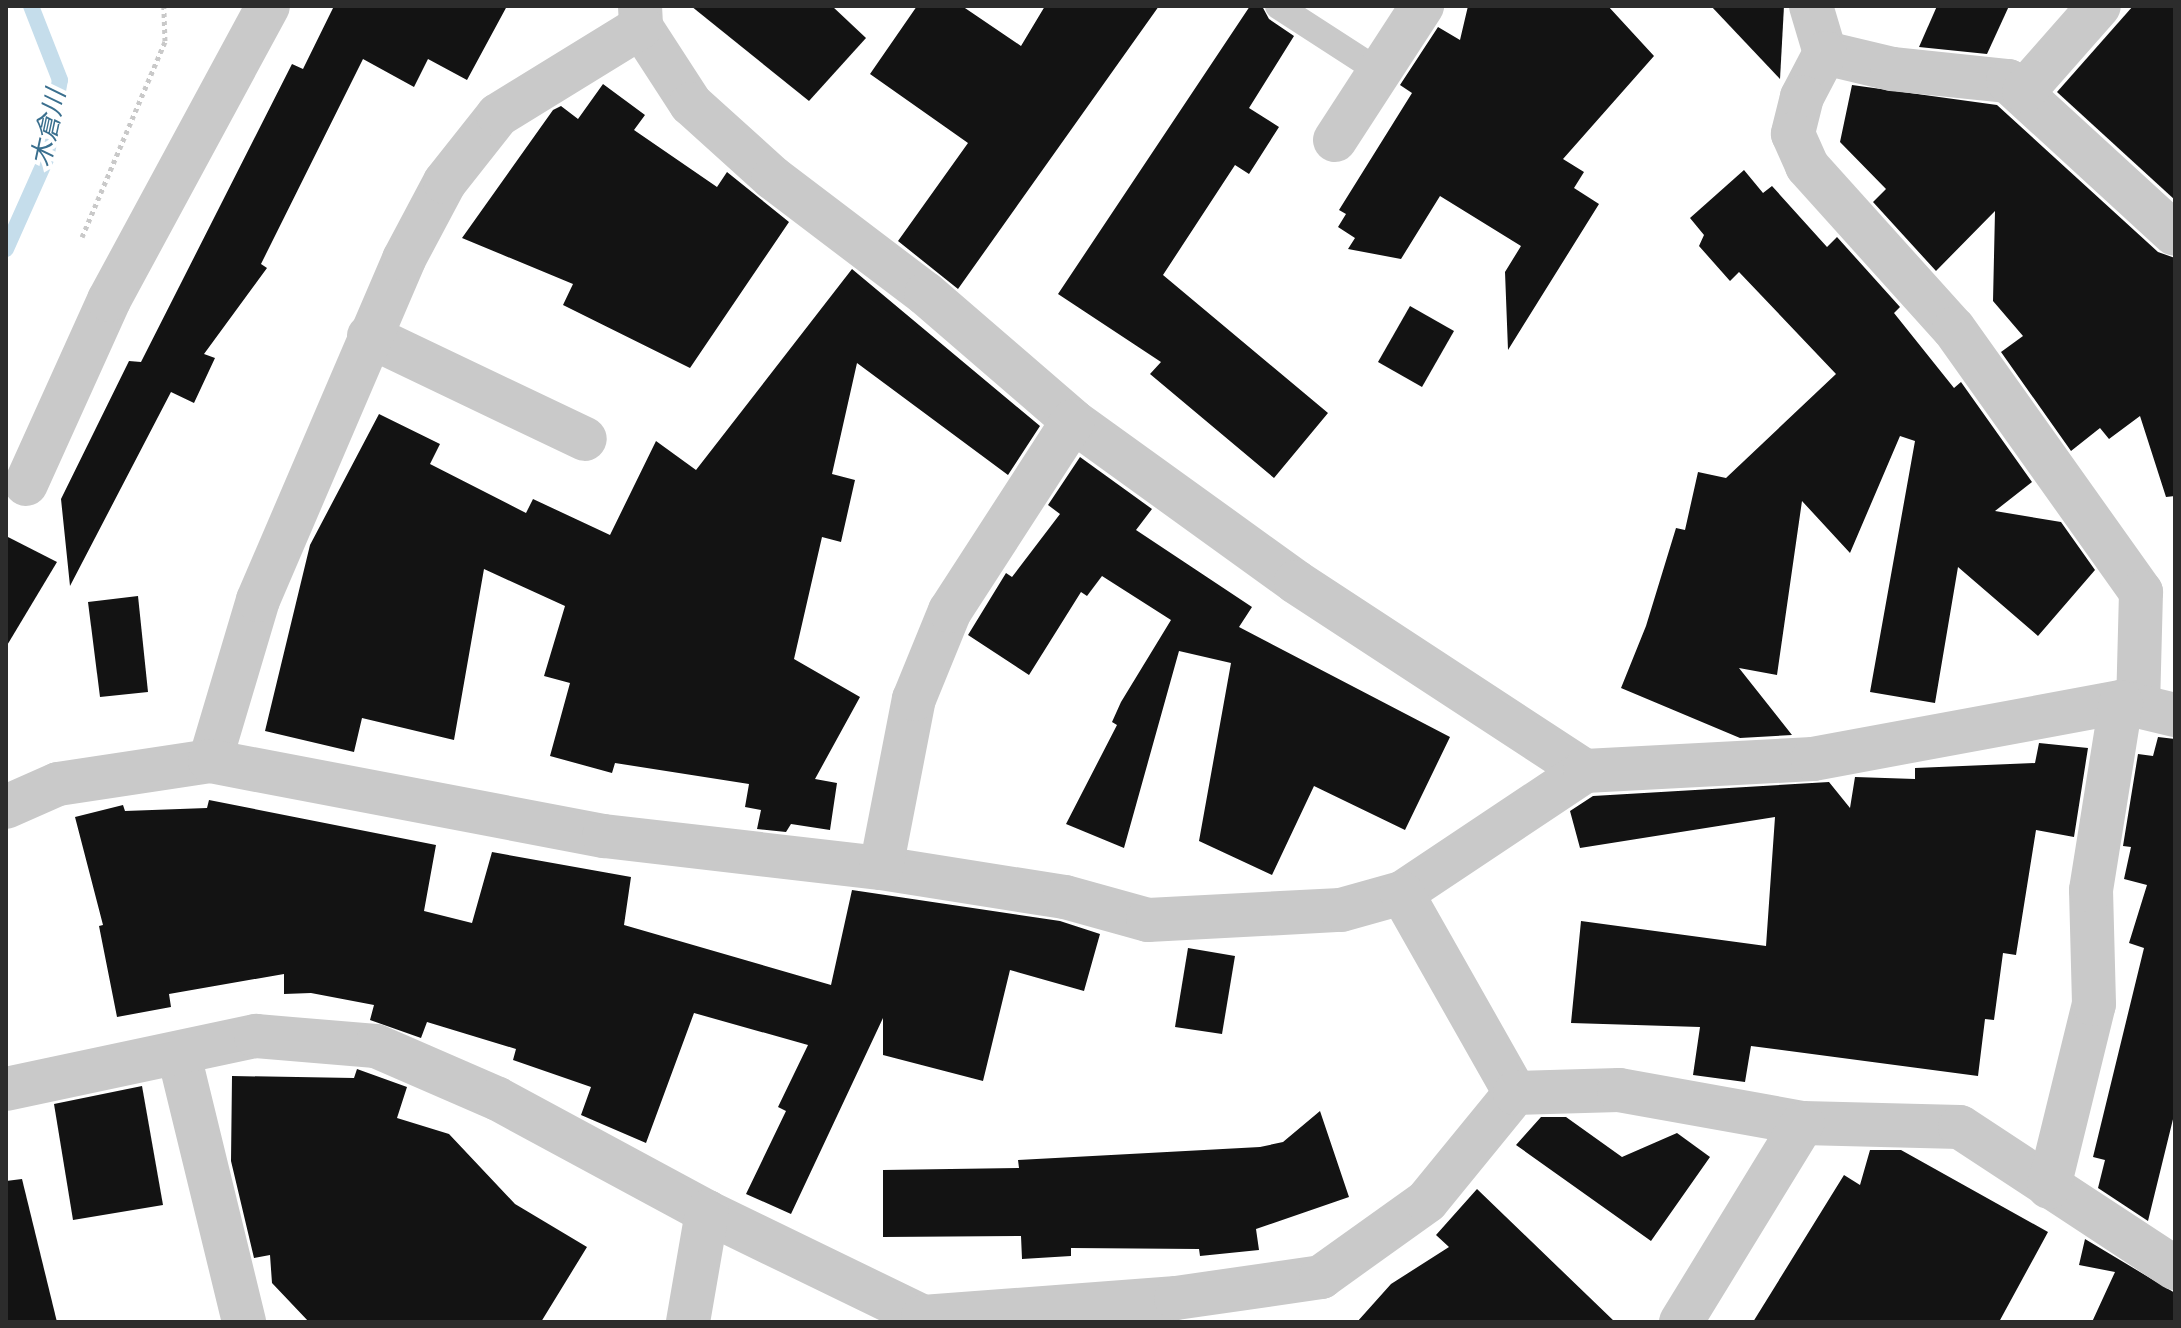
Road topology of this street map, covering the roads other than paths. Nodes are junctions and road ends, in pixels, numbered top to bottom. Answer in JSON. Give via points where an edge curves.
{"nodes":[{"id":1,"x":268,"y":6,"type":"edge"},
{"id":2,"x":1278,"y":6,"type":"edge"},
{"id":3,"x":1422,"y":6,"type":"edge"},
{"id":4,"x":1811,"y":6,"type":"edge"},
{"id":5,"x":2099,"y":6,"type":"edge"},
{"id":6,"x":640,"y":17,"type":"edge"},
{"id":7,"x":1825,"y":53,"type":"junction"},
{"id":8,"x":1380,"y":72,"type":"junction"},
{"id":9,"x":2024,"y":91,"type":"junction"},
{"id":10,"x":1335,"y":140,"type":"dead end"},
{"id":11,"x":2175,"y":234,"type":"edge"},
{"id":12,"x":369,"y":336,"type":"junction"},
{"id":13,"x":1073,"y":421,"type":"junction"},
{"id":14,"x":585,"y":439,"type":"dead end"},
{"id":15,"x":26,"y":484,"type":"dead end"},
{"id":16,"x":2145,"y":707,"type":"edge"},
{"id":17,"x":210,"y":761,"type":"junction"},
{"id":18,"x":1585,"y":771,"type":"junction"},
{"id":19,"x":6,"y":807,"type":"edge"},
{"id":20,"x":881,"y":868,"type":"junction"},
{"id":21,"x":1402,"y":893,"type":"junction"},
{"id":22,"x":179,"y":1055,"type":"junction"},
{"id":23,"x":6,"y":1089,"type":"edge"},
{"id":24,"x":1515,"y":1093,"type":"junction"},
{"id":25,"x":1803,"y":1123,"type":"junction"},
{"id":26,"x":2049,"y":1187,"type":"junction"},
{"id":27,"x":707,"y":1212,"type":"junction"},
{"id":28,"x":2175,"y":1268,"type":"edge"},
{"id":29,"x":923,"y":1320,"type":"edge"},
{"id":30,"x":244,"y":1322,"type":"edge"},
{"id":31,"x":688,"y":1322,"type":"edge"},
{"id":32,"x":1681,"y":1322,"type":"edge"}],
"edges":[{"from":1,"to":15,"type":"street","via":[[109,300]]},
{"from":2,"to":8,"type":"lane"},
{"from":3,"to":8,"type":"street"},
{"from":4,"to":7,"type":"street"},
{"from":5,"to":9,"type":"street"},
{"from":6,"to":12,"type":"street","via":[[498,115],[445,182]]},
{"from":6,"to":13,"type":"street","via":[[703,114],[773,178],[926,294]]},
{"from":7,"to":9,"type":"street","via":[[1892,69],[2008,81]]},
{"from":7,"to":16,"type":"street","via":[[1802,97],[1793,134],[1807,166],[1954,329],[2141,592]]},
{"from":8,"to":10,"type":"street"},
{"from":9,"to":11,"type":"street"},
{"from":12,"to":14,"type":"street"},
{"from":12,"to":17,"type":"street","via":[[258,600]]},
{"from":13,"to":18,"type":"street","via":[[1296,582]]},
{"from":13,"to":20,"type":"street","via":[[950,611],[914,699]]},
{"from":16,"to":18,"type":"street","via":[[1813,759]]},
{"from":16,"to":26,"type":"street","via":[[2091,890],[2094,1004]]},
{"from":17,"to":19,"type":"street","via":[[58,784]]},
{"from":17,"to":20,"type":"street","via":[[604,836]]},
{"from":18,"to":21,"type":"street"},
{"from":20,"to":21,"type":"street","via":[[1065,897],[1148,920],[1341,910]]},
{"from":21,"to":24,"type":"street"},
{"from":22,"to":23,"type":"street"},
{"from":22,"to":27,"type":"street","via":[[256,1036],[376,1046],[498,1099]]},
{"from":22,"to":30,"type":"street"},
{"from":24,"to":25,"type":"street","via":[[1619,1090]]},
{"from":24,"to":29,"type":"street","via":[[1427,1201],[1321,1277],[1176,1298]]},
{"from":25,"to":26,"type":"street","via":[[1960,1127]]},
{"from":25,"to":32,"type":"street"},
{"from":26,"to":28,"type":"street"},
{"from":27,"to":29,"type":"street"},
{"from":27,"to":31,"type":"street"}]}
